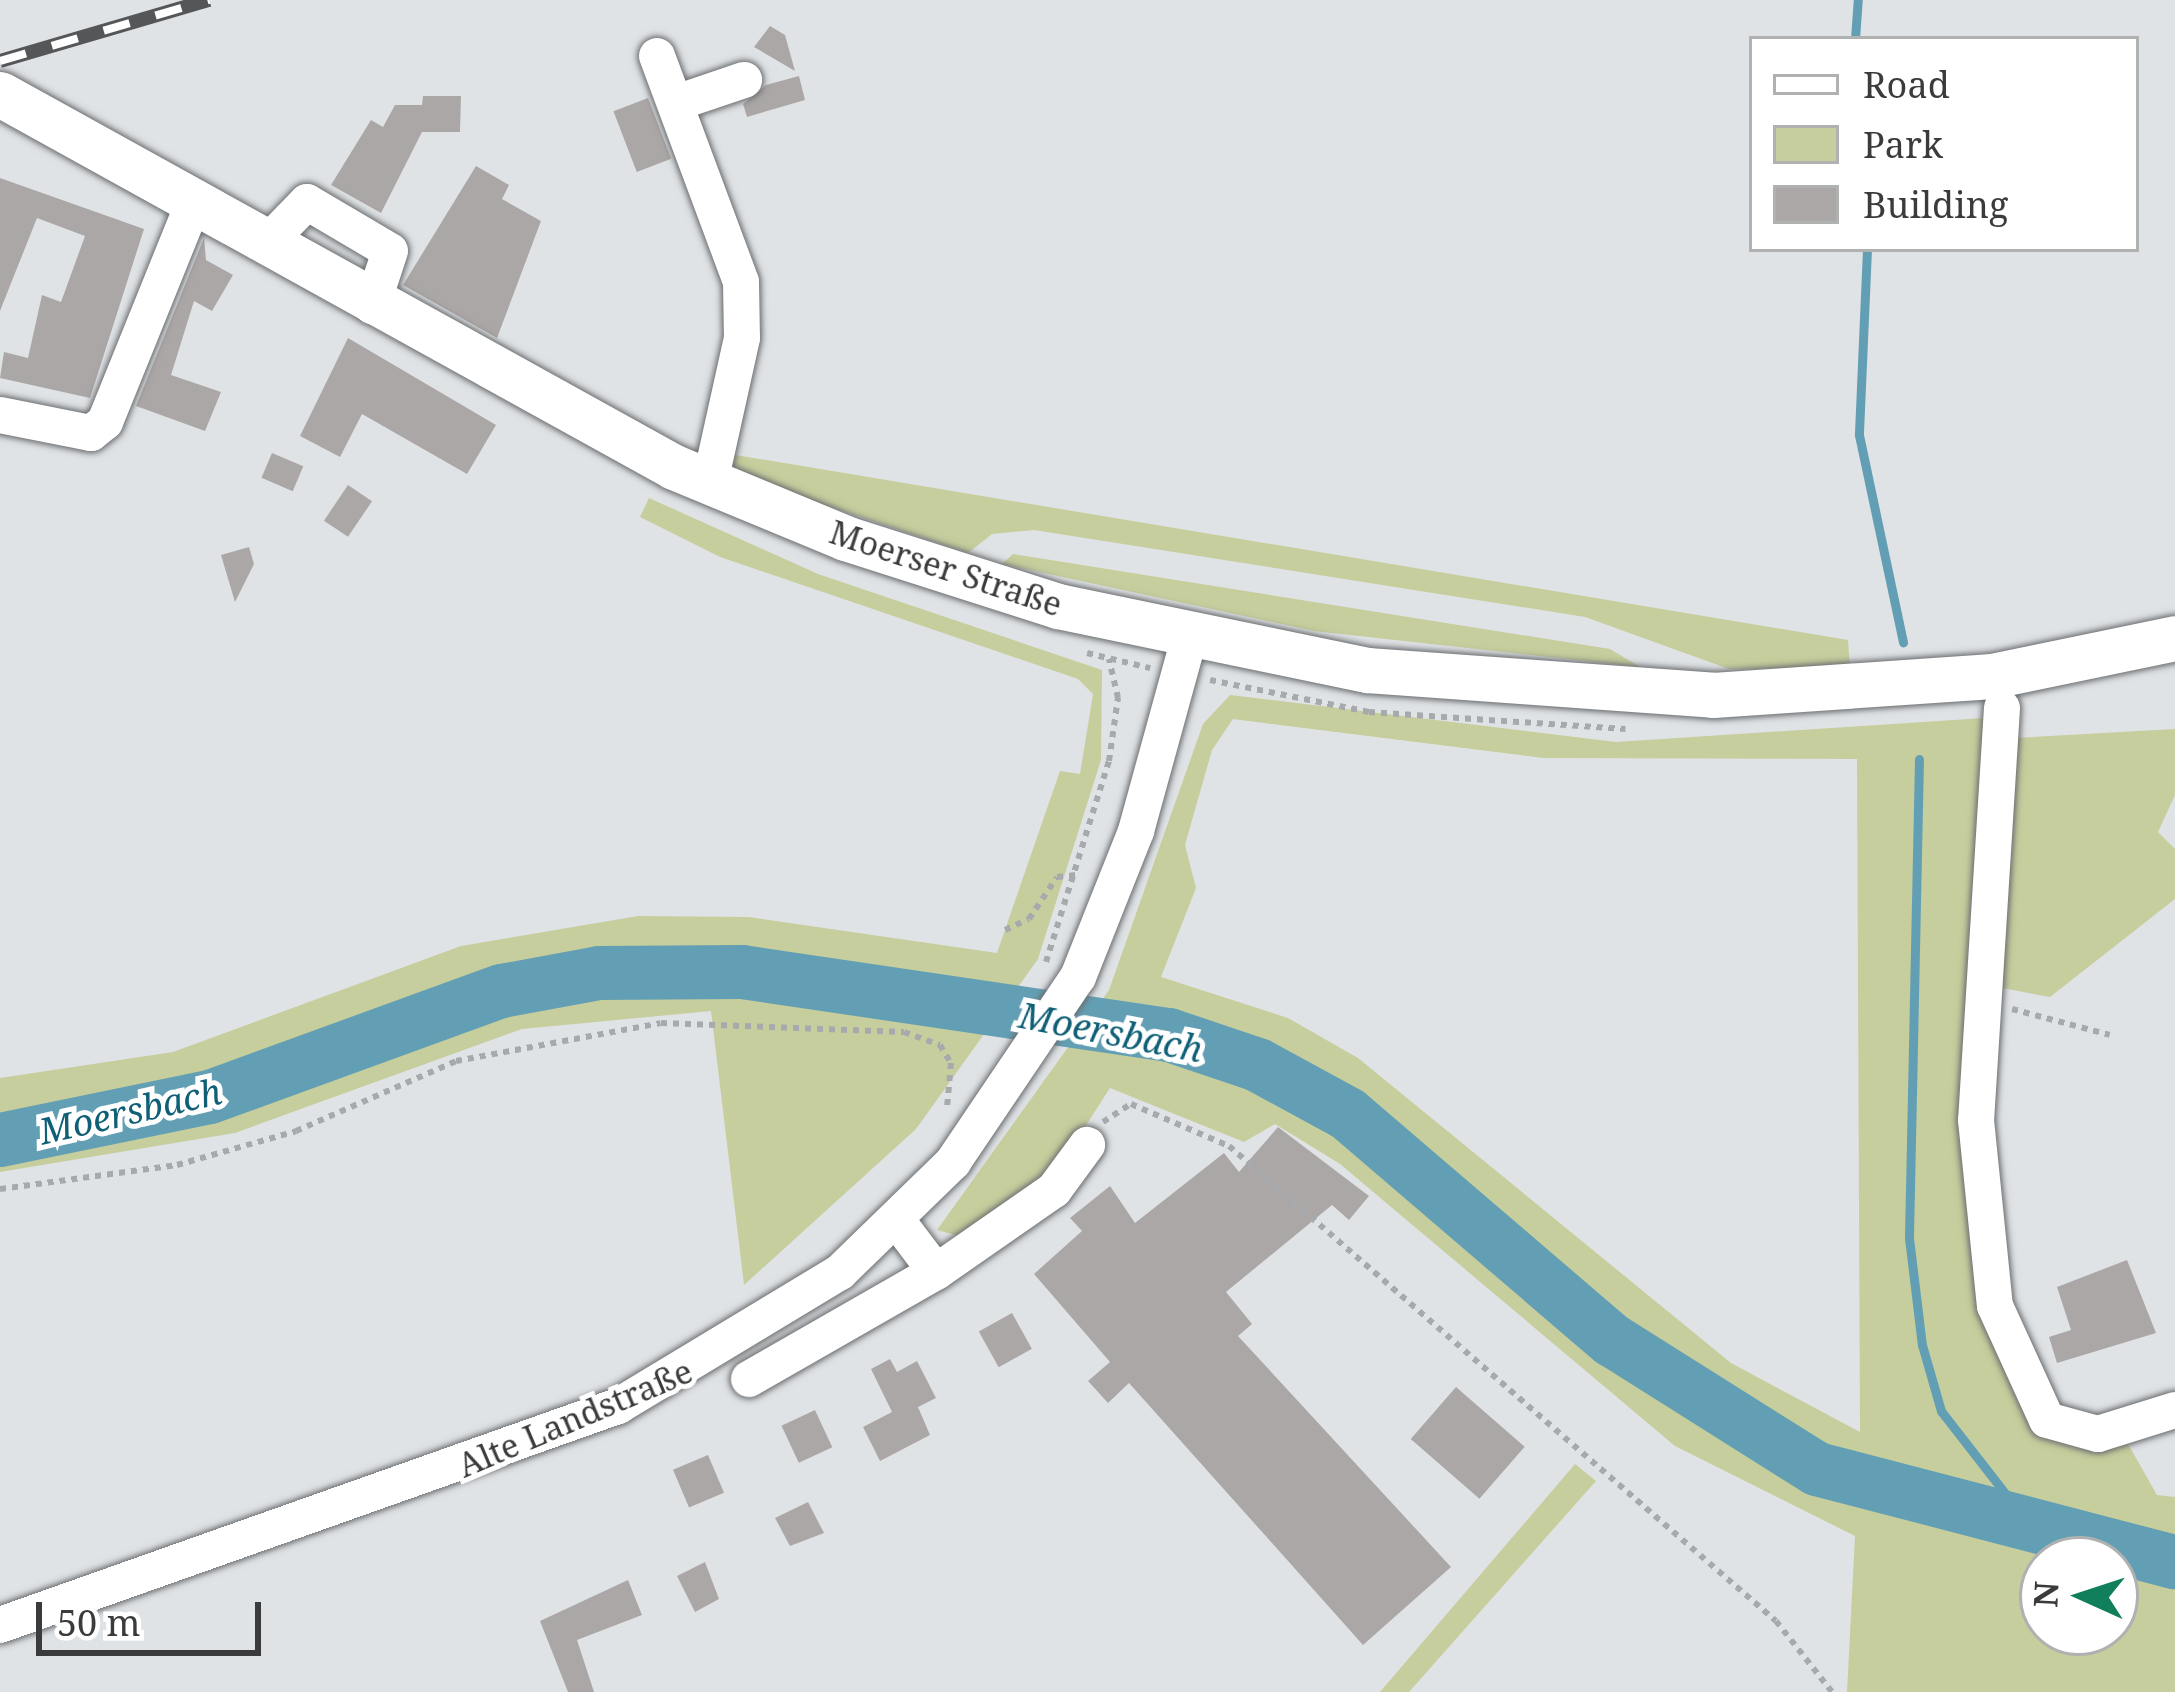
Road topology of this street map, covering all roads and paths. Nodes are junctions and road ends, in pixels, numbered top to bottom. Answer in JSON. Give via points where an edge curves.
{"nodes":[{"id":1,"x":657,"y":56,"type":"dead end"},
{"id":2,"x":744,"y":80,"type":"dead end"},
{"id":3,"x":0,"y":94,"type":"edge"},
{"id":4,"x":676,"y":103,"type":"junction"},
{"id":5,"x":193,"y":204,"type":"junction"},
{"id":6,"x":0,"y":415,"type":"edge"},
{"id":7,"x":710,"y":482,"type":"junction"},
{"id":8,"x":1189,"y":638,"type":"junction"},
{"id":9,"x":2175,"y":638,"type":"edge"},
{"id":10,"x":1109,"y":659,"type":"dead end"},
{"id":11,"x":1997,"y":692,"type":"junction"},
{"id":12,"x":1075,"y":875,"type":"junction"},
{"id":13,"x":1116,"y":886,"type":"junction"},
{"id":14,"x":1005,"y":930,"type":"dead end"},
{"id":15,"x":1061,"y":971,"type":"junction"},
{"id":16,"x":1985,"y":1002,"type":"junction"},
{"id":17,"x":2110,"y":1035,"type":"dead end"},
{"id":18,"x":966,"y":1094,"type":"dead end"},
{"id":19,"x":1088,"y":1144,"type":"joint"},
{"id":20,"x":0,"y":1189,"type":"edge"},
{"id":21,"x":899,"y":1222,"type":"junction"},
{"id":22,"x":936,"y":1271,"type":"junction"},
{"id":23,"x":749,"y":1379,"type":"dead end"},
{"id":24,"x":2175,"y":1410,"type":"edge"},
{"id":25,"x":0,"y":1625,"type":"edge"},
{"id":26,"x":1832,"y":1692,"type":"edge"}],
"edges":[{"from":1,"to":4,"type":"street"},
{"from":2,"to":4,"type":"street"},
{"from":3,"to":5,"type":"main road","name":"Moerser Straße"},
{"from":4,"to":7,"type":"street","via":[[741,282],[742,338]]},
{"from":5,"to":6,"type":"street","via":[[105,422],[91,433]]},
{"from":5,"to":7,"type":"main road","name":"Moerser Straße"},
{"from":7,"to":8,"type":"main road","name":"Moerser Straße","via":[[934,568]]},
{"from":8,"to":11,"type":"main road","name":"Moerser Straße","via":[[1367,670],[1608,692]]},
{"from":8,"to":13,"type":"street","name":"Alte Landstraße"},
{"from":9,"to":11,"type":"main road","name":"Moerser Straße"},
{"from":10,"to":12,"type":"path","via":[[1118,698]]},
{"from":11,"to":16,"type":"street"},
{"from":12,"to":13,"type":"path"},
{"from":12,"to":14,"type":"path","via":[[1057,877],[1029,920]]},
{"from":12,"to":15,"type":"path"},
{"from":13,"to":15,"type":"street","name":"Alte Landstraße"},
{"from":15,"to":21,"type":"street","name":"Alte Landstraße","via":[[1029,1062]]},
{"from":16,"to":17,"type":"path"},
{"from":16,"to":24,"type":"street","via":[[1977,1189],[1995,1306],[2027,1393],[2047,1420],[2083,1435]]},
{"from":18,"to":20,"type":"path","via":[[940,1131],[951,1064],[940,1046],[904,1032],[661,1023],[489,1052],[177,1165]]},
{"from":19,"to":22,"type":"street","via":[[1054,1190]]},
{"from":19,"to":26,"type":"path","via":[[1112,1109],[1131,1104],[1229,1146],[1776,1621]]},
{"from":21,"to":22,"type":"street"},
{"from":21,"to":25,"type":"street","name":"Alte Landstraße","via":[[785,1313],[618,1406]]},
{"from":22,"to":23,"type":"street"}]}
